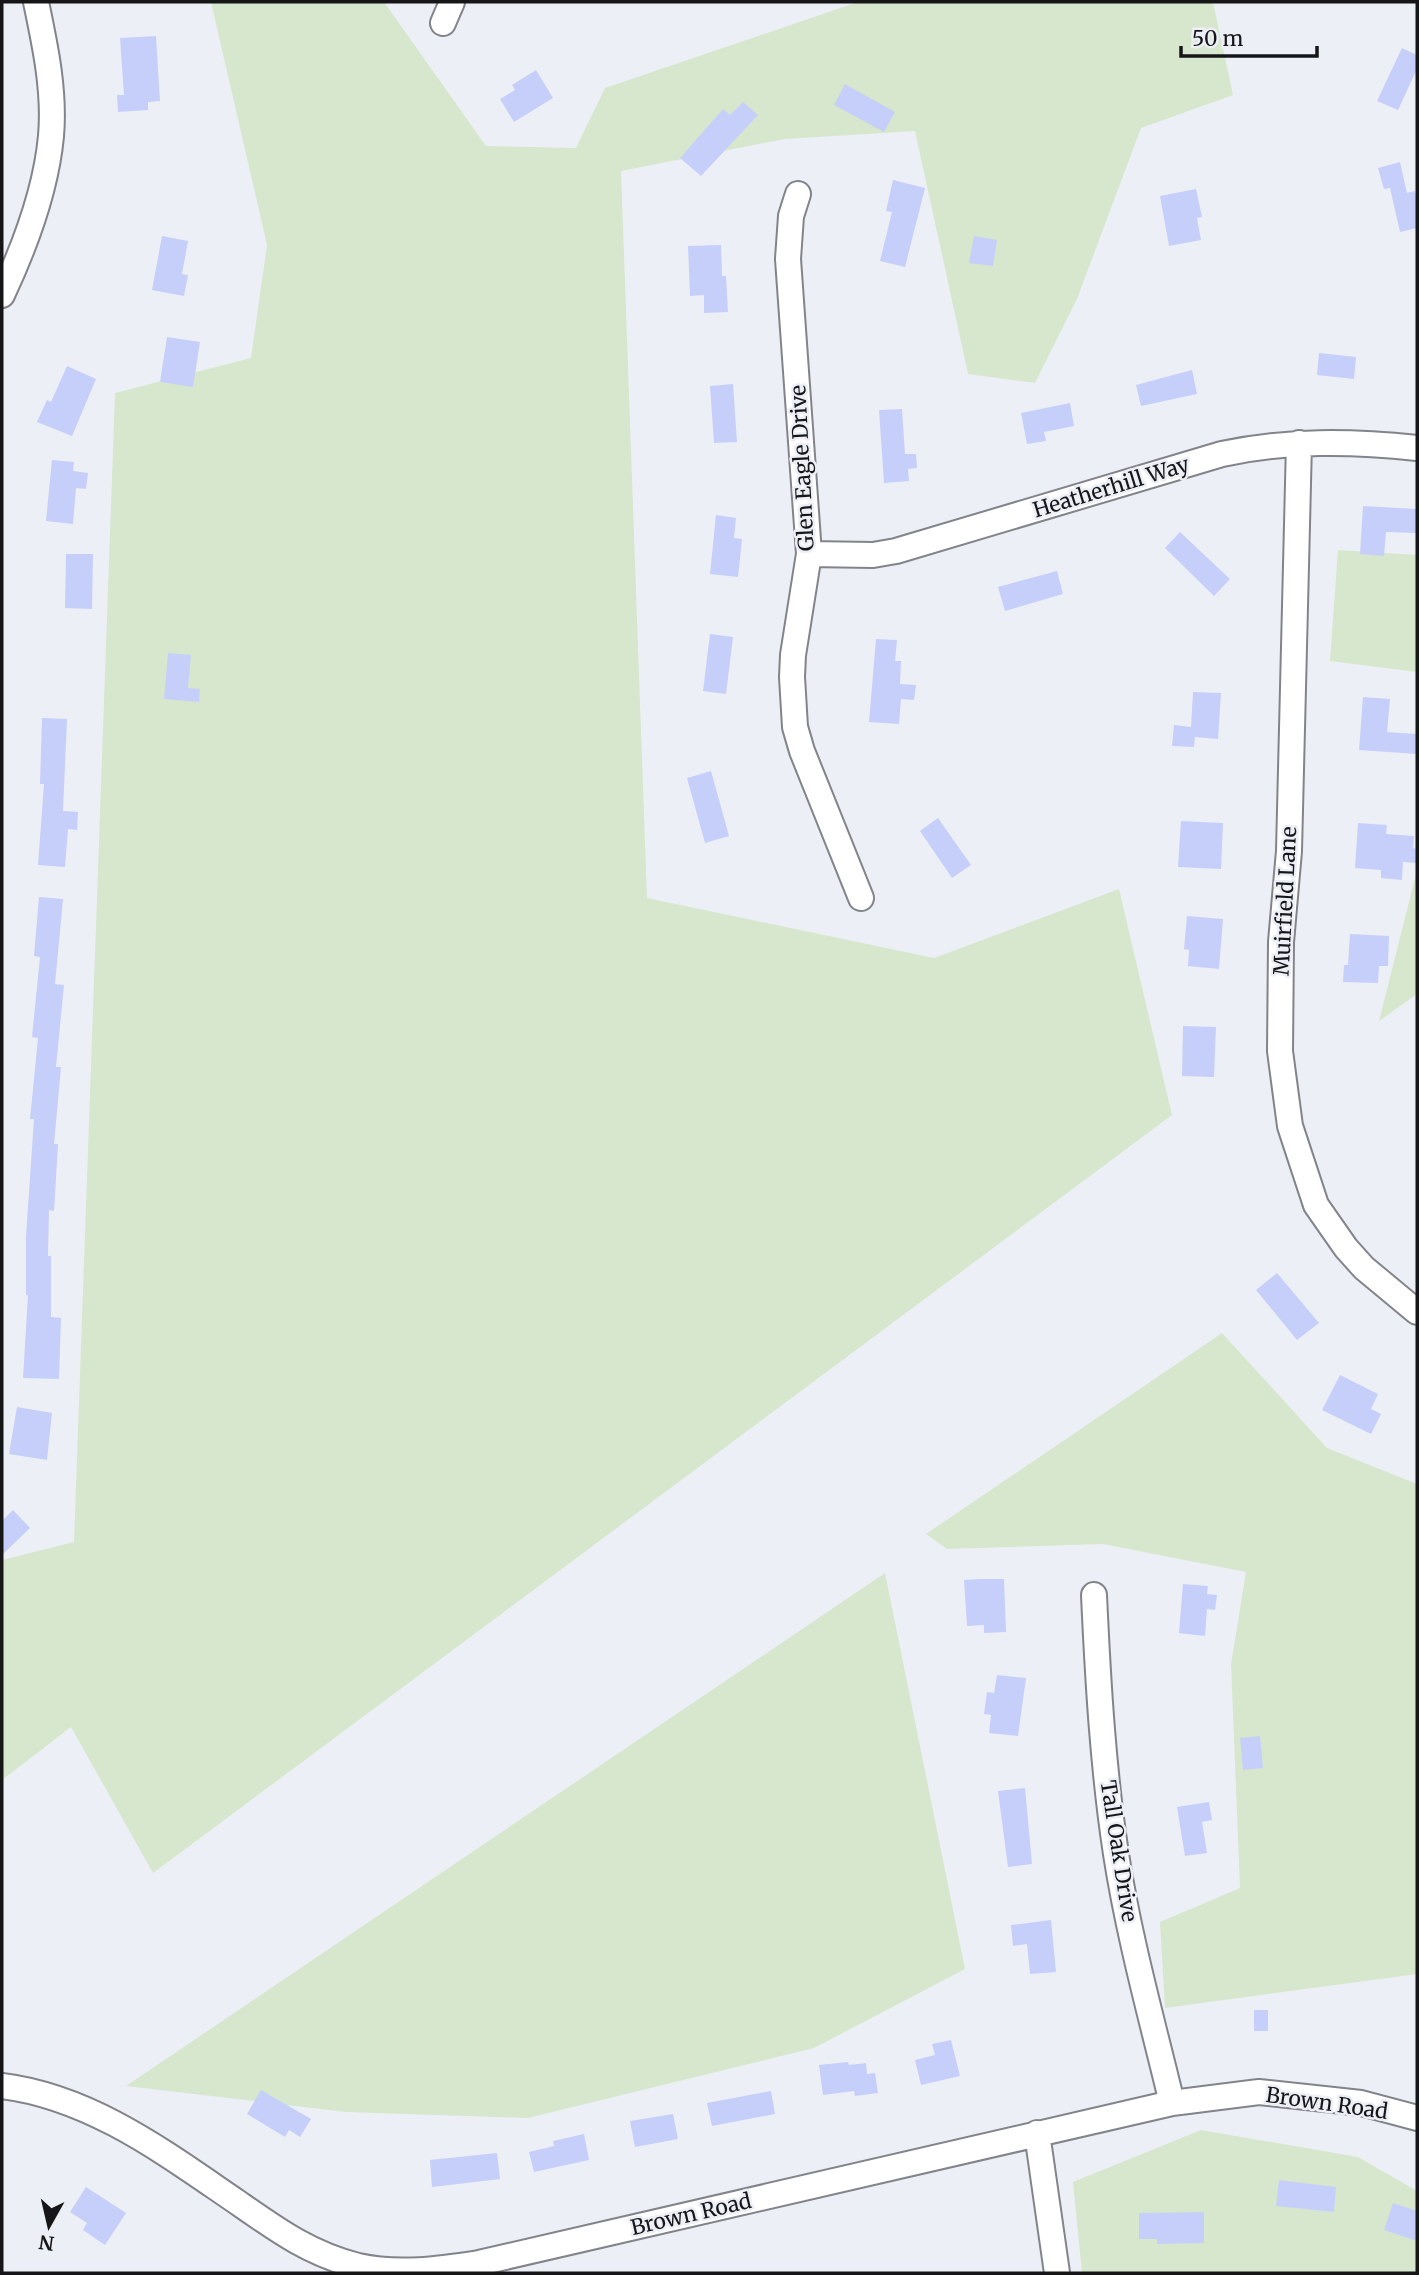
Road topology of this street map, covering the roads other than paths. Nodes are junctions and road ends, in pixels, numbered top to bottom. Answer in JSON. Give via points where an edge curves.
{"nodes":[{"id":1,"x":36,"y":2,"type":"edge"},
{"id":2,"x":798,"y":194,"type":"dead end"},
{"id":3,"x":2,"y":295,"type":"edge"},
{"id":4,"x":1299,"y":443,"type":"junction"},
{"id":5,"x":1417,"y":448,"type":"edge"},
{"id":6,"x":809,"y":554,"type":"junction"},
{"id":7,"x":861,"y":898,"type":"dead end"},
{"id":8,"x":1417,"y":1312,"type":"edge"},
{"id":9,"x":1094,"y":1595,"type":"dead end"},
{"id":10,"x":2,"y":2086,"type":"edge"},
{"id":11,"x":1172,"y":2103,"type":"junction"},
{"id":12,"x":1417,"y":2118,"type":"edge"},
{"id":13,"x":1037,"y":2133,"type":"junction"},
{"id":14,"x":1057,"y":2273,"type":"edge"}],
"edges":[{"from":1,"to":3,"type":"street","via":[[48,74],[51,134],[46,171],[20,256]]},
{"from":2,"to":6,"type":"street","name":"Glen Eagle Drive","via":[[791,216],[788,259]]},
{"from":4,"to":5,"type":"street","name":"Heatherhill Way","via":[[1365,442]]},
{"from":4,"to":6,"type":"street","name":"Heatherhill Way","via":[[1222,454],[896,551]]},
{"from":4,"to":8,"type":"street","name":"Muirfield Lane","via":[[1289,851],[1281,956],[1280,1051],[1288,1114],[1316,1205],[1364,1268]]},
{"from":6,"to":7,"type":"street","name":"Glen Eagle Drive","via":[[793,655],[795,727]]},
{"from":9,"to":11,"type":"street","name":"Tall Oak Drive","via":[[1100,1714],[1116,1855]]},
{"from":10,"to":13,"type":"street","name":"Brown Road","via":[[79,2106],[121,2126],[296,2243],[385,2271],[415,2272],[479,2263]]},
{"from":11,"to":12,"type":"street","name":"Brown Road","via":[[1259,2092],[1360,2103]]},
{"from":11,"to":13,"type":"street","name":"Brown Road"},
{"from":13,"to":14,"type":"street"}]}
